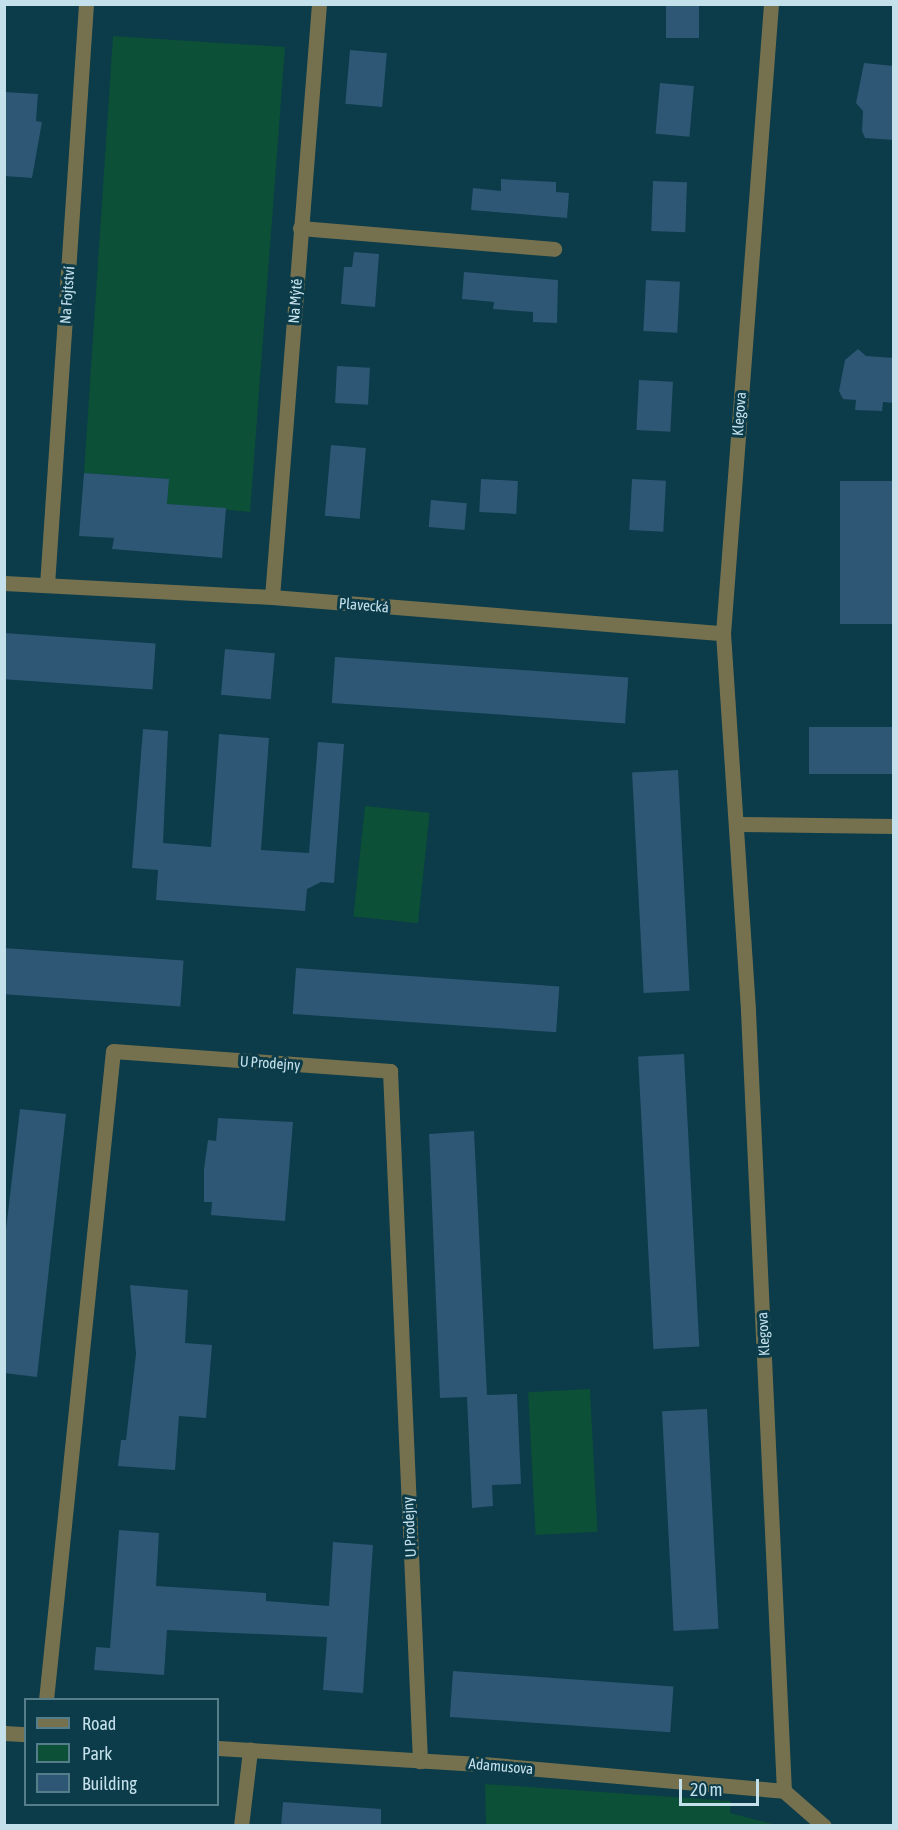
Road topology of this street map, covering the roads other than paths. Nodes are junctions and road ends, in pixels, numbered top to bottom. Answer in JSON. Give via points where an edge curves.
{"nodes":[{"id":1,"x":86,"y":4,"type":"edge"},
{"id":2,"x":319,"y":4,"type":"edge"},
{"id":3,"x":771,"y":4,"type":"edge"},
{"id":4,"x":300,"y":228,"type":"junction"},
{"id":5,"x":554,"y":249,"type":"dead end"},
{"id":6,"x":4,"y":583,"type":"edge"},
{"id":7,"x":47,"y":585,"type":"junction"},
{"id":8,"x":272,"y":597,"type":"junction"},
{"id":9,"x":723,"y":633,"type":"junction"},
{"id":10,"x":737,"y":824,"type":"junction"},
{"id":11,"x":894,"y":826,"type":"edge"},
{"id":12,"x":46,"y":1698,"type":"edge"},
{"id":13,"x":4,"y":1732,"type":"edge"},
{"id":14,"x":24,"y":1734,"type":"edge"},
{"id":15,"x":219,"y":1748,"type":"edge"},
{"id":16,"x":250,"y":1750,"type":"junction"},
{"id":17,"x":420,"y":1761,"type":"junction"},
{"id":18,"x":784,"y":1791,"type":"junction"},
{"id":19,"x":242,"y":1826,"type":"edge"},
{"id":20,"x":824,"y":1826,"type":"edge"}],
"edges":[{"from":1,"to":7,"type":"street","name":"Na Fojtství"},
{"from":2,"to":4,"type":"street","name":"Na Mýtě"},
{"from":3,"to":9,"type":"street","name":"Klegova"},
{"from":4,"to":5,"type":"street"},
{"from":4,"to":8,"type":"street","name":"Na Mýtě"},
{"from":6,"to":7,"type":"street","name":"Plavecká"},
{"from":7,"to":8,"type":"street","name":"Plavecká"},
{"from":8,"to":9,"type":"street","name":"Plavecká"},
{"from":9,"to":10,"type":"street","name":"Klegova"},
{"from":10,"to":11,"type":"street"},
{"from":10,"to":18,"type":"street","name":"Klegova"},
{"from":12,"to":17,"type":"street","name":"U Prodejny","via":[[112,1051],[390,1071]]},
{"from":13,"to":14,"type":"street"},
{"from":15,"to":16,"type":"street","name":"Adamusova"},
{"from":16,"to":17,"type":"street","name":"Adamusova"},
{"from":16,"to":19,"type":"street"},
{"from":17,"to":18,"type":"street","name":"Adamusova"},
{"from":18,"to":20,"type":"street"}]}
